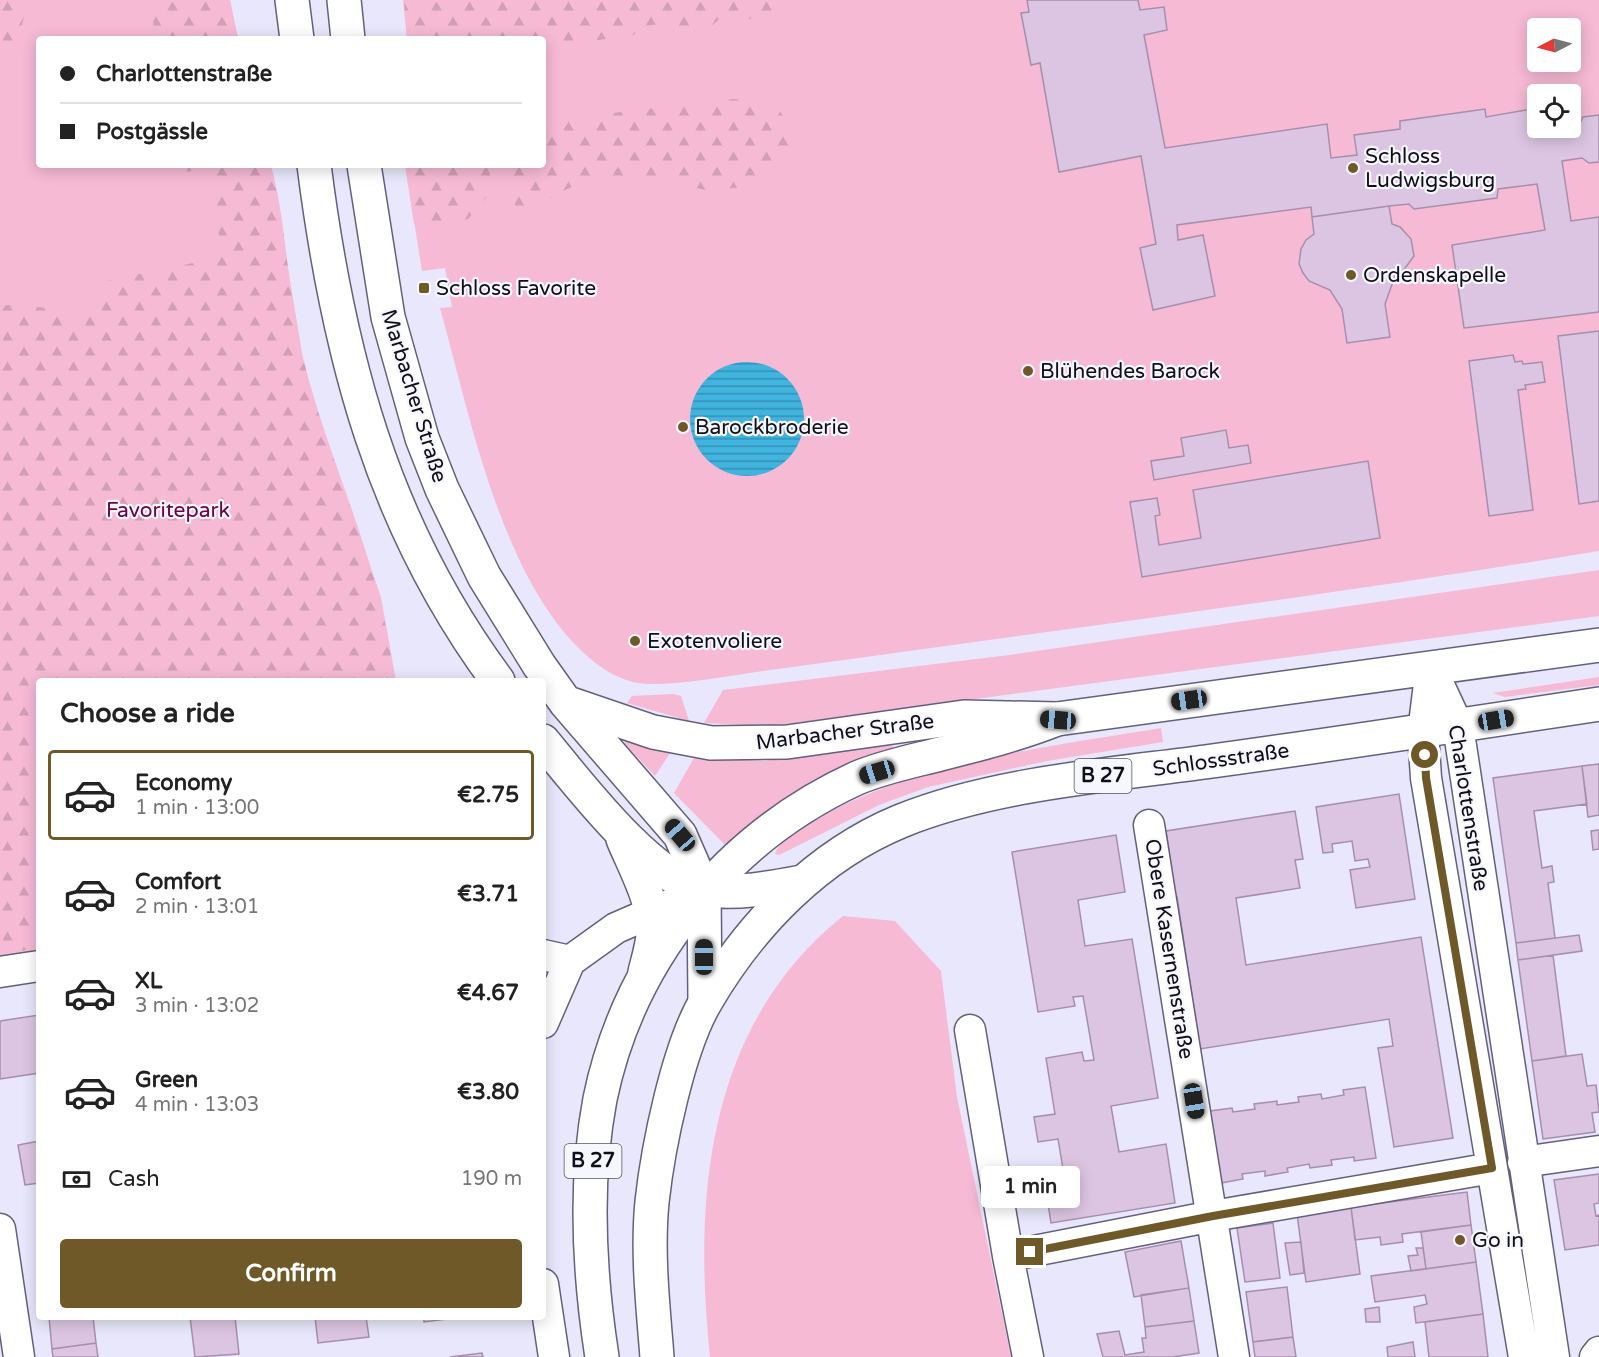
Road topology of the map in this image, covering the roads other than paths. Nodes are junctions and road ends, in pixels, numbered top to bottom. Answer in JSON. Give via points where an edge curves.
{"nodes":[{"id":1,"x":292,"y":0,"type":"edge"},
{"id":2,"x":344,"y":0,"type":"edge"},
{"id":3,"x":297,"y":36,"type":"edge"},
{"id":4,"x":348,"y":36,"type":"edge"},
{"id":5,"x":314,"y":168,"type":"edge"},
{"id":6,"x":364,"y":168,"type":"edge"},
{"id":7,"x":1599,"y":645,"type":"edge"},
{"id":8,"x":1431,"y":668,"type":"junction"},
{"id":9,"x":496,"y":678,"type":"edge"},
{"id":10,"x":566,"y":703,"type":"junction"},
{"id":11,"x":1599,"y":704,"type":"edge"},
{"id":12,"x":1058,"y":720,"type":"junction"},
{"id":13,"x":1458,"y":726,"type":"junction"},
{"id":14,"x":1424,"y":732,"type":"junction"},
{"id":15,"x":546,"y":744,"type":"edge"},
{"id":16,"x":1149,"y":825,"type":"dead end"},
{"id":17,"x":618,"y":828,"type":"junction"},
{"id":18,"x":802,"y":882,"type":"junction"},
{"id":19,"x":704,"y":890,"type":"junction"},
{"id":20,"x":651,"y":913,"type":"junction"},
{"id":21,"x":556,"y":958,"type":"edge"},
{"id":22,"x":36,"y":966,"type":"edge"},
{"id":23,"x":0,"y":972,"type":"edge"},
{"id":24,"x":645,"y":972,"type":"junction"},
{"id":25,"x":705,"y":1002,"type":"junction"},
{"id":26,"x":546,"y":1008,"type":"edge"},
{"id":27,"x":970,"y":1030,"type":"dead end"},
{"id":28,"x":1599,"y":1151,"type":"edge"},
{"id":29,"x":1523,"y":1162,"type":"junction"},
{"id":30,"x":1492,"y":1168,"type":"junction"},
{"id":31,"x":1213,"y":1216,"type":"junction"},
{"id":32,"x":0,"y":1228,"type":"edge"},
{"id":33,"x":1008,"y":1256,"type":"junction"},
{"id":34,"x":546,"y":1304,"type":"edge"},
{"id":35,"x":1599,"y":1352,"type":"edge"},
{"id":36,"x":19,"y":1357,"type":"edge"},
{"id":37,"x":554,"y":1357,"type":"edge"},
{"id":38,"x":602,"y":1357,"type":"edge"},
{"id":39,"x":657,"y":1357,"type":"edge"},
{"id":40,"x":1028,"y":1357,"type":"edge"},
{"id":41,"x":1234,"y":1357,"type":"edge"},
{"id":42,"x":1524,"y":1357,"type":"edge"},
{"id":43,"x":1554,"y":1357,"type":"edge"},
{"id":44,"x":1595,"y":1357,"type":"edge"}],
"edges":[{"from":1,"to":3,"type":"main road"},
{"from":2,"to":4,"type":"main road"},
{"from":5,"to":9,"type":"main road","via":[[338,312],[369,434],[423,560]]},
{"from":6,"to":10,"type":"main road","name":"Marbacher Straße","via":[[388,317],[422,438],[456,521],[484,576],[511,624]]},
{"from":7,"to":8,"type":"main road","number":"B 27"},
{"from":8,"to":12,"type":"main road","number":"B 27"},
{"from":8,"to":13,"type":"street","name":"Charlottenstraße"},
{"from":8,"to":14,"type":"street","name":"Charlottenstraße"},
{"from":10,"to":12,"type":"main road","name":"Marbacher Straße","via":[[653,732],[711,743],[787,742],[964,717]]},
{"from":10,"to":19,"type":"main road","name":"Marbacher Straße","via":[[680,835]]},
{"from":11,"to":13,"type":"main road","name":"Schlossstraße","number":"B 27"},
{"from":12,"to":19,"type":"main road","number":"B 27","via":[[1014,736],[860,777],[814,799],[742,853]]},
{"from":13,"to":14,"type":"main road","name":"Schlossstraße","number":"B 27"},
{"from":13,"to":29,"type":"street","name":"Charlottenstraße"},
{"from":14,"to":18,"type":"main road","name":"Schlossstraße","number":"B 27","via":[[1066,781],[954,805],[867,836]]},
{"from":14,"to":30,"type":"street","name":"Charlottenstraße","via":[[1426,778]]},
{"from":15,"to":17,"type":"main road"},
{"from":16,"to":31,"type":"street","name":"Obere Kasernenstraße"},
{"from":17,"to":19,"type":"main road","via":[[667,873]]},
{"from":17,"to":20,"type":"main road"},
{"from":18,"to":19,"type":"main road","via":[[751,892]]},
{"from":18,"to":25,"type":"main road","name":"Schlossstraße","number":"B 27","via":[[748,940]]},
{"from":19,"to":20,"type":"street"},
{"from":19,"to":24,"type":"main road","number":"B 27"},
{"from":19,"to":25,"type":"main road"},
{"from":20,"to":21,"type":"street"},
{"from":20,"to":24,"type":"main road","via":[[653,934]]},
{"from":21,"to":26,"type":"street"},
{"from":22,"to":23,"type":"street"},
{"from":24,"to":38,"type":"main road","number":"B 27","via":[[619,1032],[600,1099],[592,1163],[591,1234]]},
{"from":25,"to":39,"type":"main road","number":"B 27","via":[[693,1028],[662,1137],[652,1204],[651,1279]]},
{"from":27,"to":33,"type":"street"},
{"from":28,"to":29,"type":"street"},
{"from":29,"to":43,"type":"street","name":"Charlottenstraße"},
{"from":30,"to":31,"type":"street"},
{"from":30,"to":42,"type":"street","name":"Charlottenstraße"},
{"from":31,"to":33,"type":"street"},
{"from":31,"to":41,"type":"street","name":"Obere Kasernenstraße"},
{"from":32,"to":36,"type":"street"},
{"from":33,"to":40,"type":"street"},
{"from":34,"to":37,"type":"street"},
{"from":35,"to":44,"type":"street"}]}
